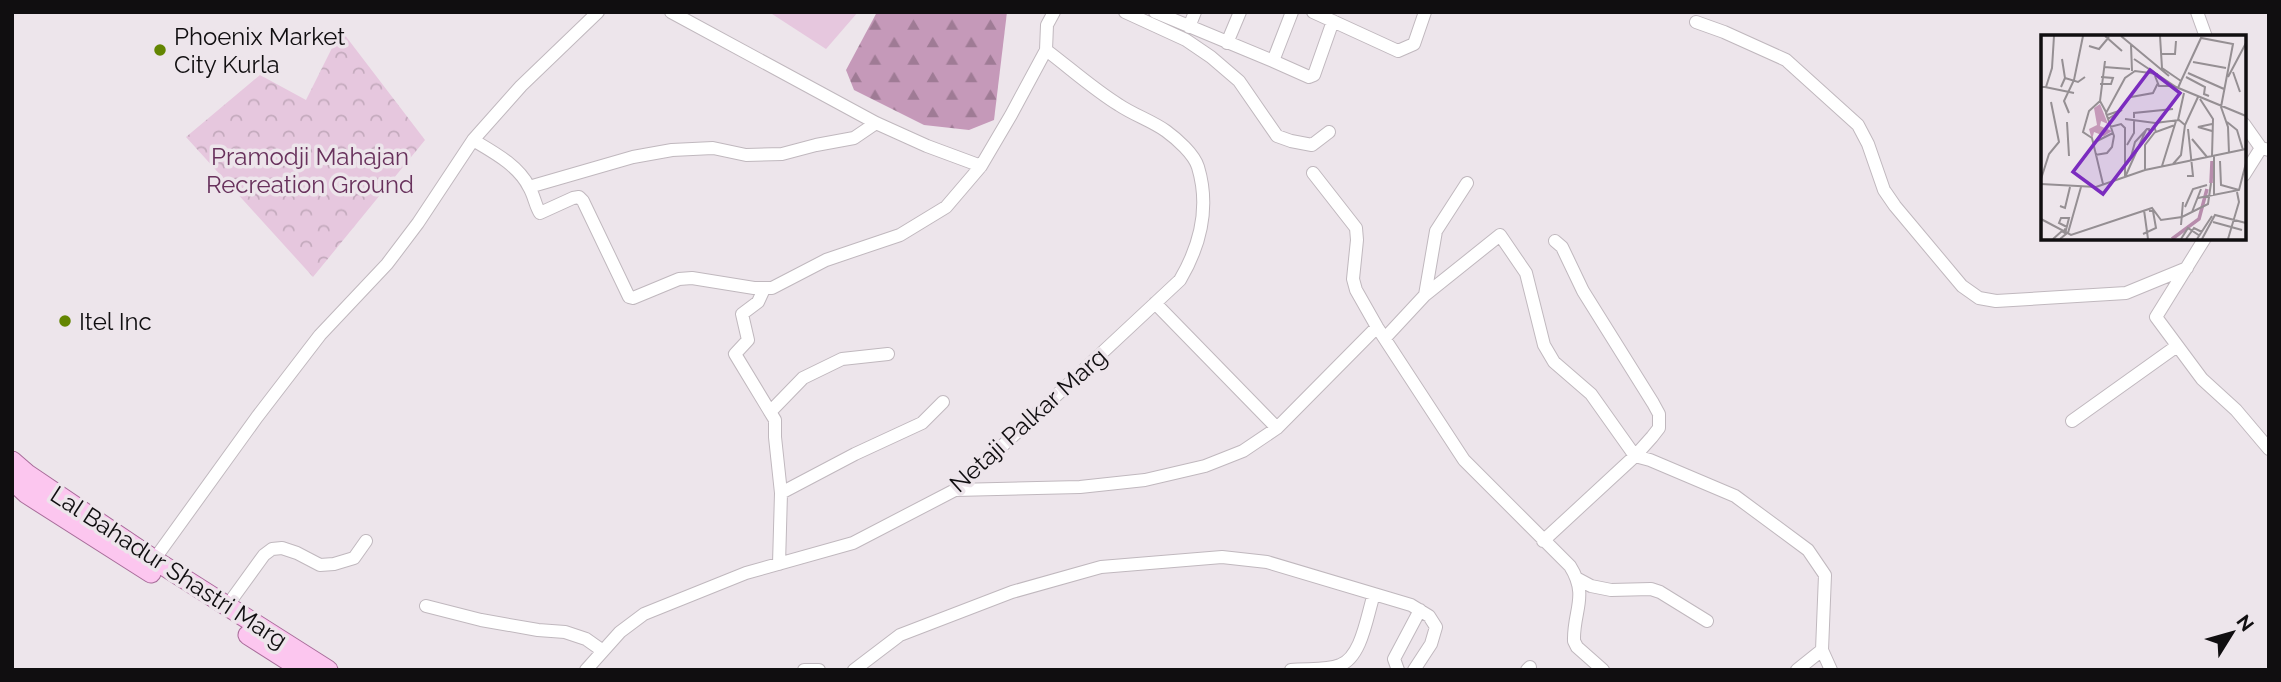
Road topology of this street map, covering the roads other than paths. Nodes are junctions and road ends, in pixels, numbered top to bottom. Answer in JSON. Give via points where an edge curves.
{"nodes":[{"id":1,"x":598,"y":12,"type":"edge"},
{"id":2,"x":671,"y":12,"type":"edge"},
{"id":3,"x":1054,"y":12,"type":"edge"},
{"id":4,"x":1125,"y":12,"type":"edge"},
{"id":5,"x":1195,"y":12,"type":"edge"},
{"id":6,"x":1240,"y":12,"type":"edge"},
{"id":7,"x":1292,"y":12,"type":"edge"},
{"id":8,"x":1313,"y":12,"type":"edge"},
{"id":9,"x":1425,"y":12,"type":"edge"},
{"id":10,"x":2197,"y":12,"type":"edge"},
{"id":11,"x":1157,"y":13,"type":"edge"},
{"id":12,"x":1333,"y":21,"type":"junction"},
{"id":13,"x":1696,"y":22,"type":"dead end"},
{"id":14,"x":1189,"y":27,"type":"junction"},
{"id":15,"x":2205,"y":35,"type":"edge"},
{"id":16,"x":1227,"y":43,"type":"junction"},
{"id":17,"x":1046,"y":50,"type":"junction"},
{"id":18,"x":1273,"y":61,"type":"junction"},
{"id":19,"x":876,"y":123,"type":"junction"},
{"id":20,"x":2246,"y":126,"type":"edge"},
{"id":21,"x":1329,"y":132,"type":"dead end"},
{"id":22,"x":473,"y":141,"type":"junction"},
{"id":23,"x":2265,"y":149,"type":"edge"},
{"id":24,"x":981,"y":166,"type":"junction"},
{"id":25,"x":1313,"y":173,"type":"dead end"},
{"id":26,"x":2246,"y":173,"type":"edge"},
{"id":27,"x":1467,"y":183,"type":"dead end"},
{"id":28,"x":529,"y":187,"type":"junction"},
{"id":29,"x":2204,"y":240,"type":"edge"},
{"id":30,"x":1555,"y":241,"type":"dead end"},
{"id":31,"x":2187,"y":268,"type":"junction"},
{"id":32,"x":764,"y":289,"type":"junction"},
{"id":33,"x":1425,"y":295,"type":"junction"},
{"id":34,"x":1155,"y":303,"type":"junction"},
{"id":35,"x":1381,"y":332,"type":"junction"},
{"id":36,"x":2177,"y":346,"type":"junction"},
{"id":37,"x":888,"y":354,"type":"dead end"},
{"id":38,"x":943,"y":402,"type":"dead end"},
{"id":39,"x":770,"y":412,"type":"junction"},
{"id":40,"x":2072,"y":421,"type":"dead end"},
{"id":41,"x":1277,"y":428,"type":"junction"},
{"id":42,"x":2269,"y":449,"type":"edge"},
{"id":43,"x":1635,"y":456,"type":"junction"},
{"id":44,"x":12,"y":461,"type":"edge"},
{"id":45,"x":12,"y":480,"type":"edge"},
{"id":46,"x":31,"y":487,"type":"junction"},
{"id":47,"x":955,"y":490,"type":"junction"},
{"id":48,"x":781,"y":493,"type":"junction"},
{"id":49,"x":366,"y":541,"type":"dead end"},
{"id":50,"x":1543,"y":541,"type":"junction"},
{"id":51,"x":779,"y":564,"type":"junction"},
{"id":52,"x":150,"y":565,"type":"junction"},
{"id":53,"x":1578,"y":579,"type":"junction"},
{"id":54,"x":1374,"y":594,"type":"junction"},
{"id":55,"x":227,"y":606,"type":"junction"},
{"id":56,"x":426,"y":606,"type":"dead end"},
{"id":57,"x":1420,"y":610,"type":"junction"},
{"id":58,"x":1707,"y":621,"type":"dead end"},
{"id":59,"x":1822,"y":650,"type":"junction"},
{"id":60,"x":603,"y":651,"type":"junction"},
{"id":61,"x":303,"y":670,"type":"edge"},
{"id":62,"x":328,"y":670,"type":"edge"},
{"id":63,"x":586,"y":670,"type":"edge"},
{"id":64,"x":804,"y":670,"type":"edge"},
{"id":65,"x":820,"y":670,"type":"edge"},
{"id":66,"x":853,"y":670,"type":"edge"},
{"id":67,"x":1291,"y":670,"type":"edge"},
{"id":68,"x":1398,"y":670,"type":"edge"},
{"id":69,"x":1414,"y":670,"type":"edge"},
{"id":70,"x":1603,"y":670,"type":"edge"},
{"id":71,"x":1797,"y":670,"type":"edge"},
{"id":72,"x":1831,"y":670,"type":"edge"}],
"edges":[{"from":1,"to":22,"type":"street","via":[[521,86]]},
{"from":2,"to":19,"type":"street"},
{"from":3,"to":17,"type":"street","via":[[1047,24]]},
{"from":4,"to":21,"type":"street","via":[[1211,57],[1239,81],[1277,136],[1312,145]]},
{"from":5,"to":14,"type":"street"},
{"from":6,"to":16,"type":"street"},
{"from":7,"to":18,"type":"street"},
{"from":8,"to":12,"type":"street"},
{"from":9,"to":12,"type":"street","via":[[1414,44],[1398,51]]},
{"from":10,"to":15,"type":"street"},
{"from":11,"to":14,"type":"street"},
{"from":12,"to":18,"type":"street","via":[[1314,75],[1309,77]]},
{"from":13,"to":31,"type":"street","via":[[1786,60],[1858,125],[1884,191],[1962,286],[1979,298],[1996,301],[2126,293]]},
{"from":14,"to":16,"type":"street"},
{"from":16,"to":18,"type":"street"},
{"from":17,"to":24,"type":"street"},
{"from":17,"to":34,"type":"street","name":"Netaji Palkar Marg","via":[[1119,105],[1166,131],[1198,165],[1202,192],[1199,239],[1180,280]]},
{"from":19,"to":24,"type":"street"},
{"from":19,"to":28,"type":"street","via":[[854,138],[782,154],[672,150]]},
{"from":20,"to":23,"type":"street"},
{"from":22,"to":28,"type":"street","via":[[510,164]]},
{"from":22,"to":52,"type":"street","via":[[403,244],[312,345]]},
{"from":23,"to":26,"type":"street"},
{"from":24,"to":32,"type":"street","via":[[946,207],[900,235],[826,260]]},
{"from":25,"to":35,"type":"street","via":[[1356,228],[1353,279]]},
{"from":27,"to":33,"type":"street","via":[[1436,231]]},
{"from":28,"to":32,"type":"street","via":[[540,213],[573,198],[583,201],[629,297],[692,278]]},
{"from":29,"to":31,"type":"street"},
{"from":30,"to":43,"type":"street","via":[[1659,414],[1658,428]]},
{"from":31,"to":36,"type":"street","via":[[2155,317]]},
{"from":32,"to":39,"type":"street","via":[[758,302],[742,314],[748,340],[735,354]]},
{"from":33,"to":35,"type":"street"},
{"from":33,"to":43,"type":"street","via":[[1500,235],[1526,273],[1544,345],[1554,362],[1591,394]]},
{"from":34,"to":41,"type":"street"},
{"from":34,"to":47,"type":"street","name":"Netaji Palkar Marg"},
{"from":35,"to":41,"type":"street"},
{"from":35,"to":50,"type":"street","via":[[1464,460]]},
{"from":36,"to":40,"type":"street"},
{"from":36,"to":42,"type":"street"},
{"from":37,"to":39,"type":"street","via":[[842,359],[803,378]]},
{"from":38,"to":48,"type":"street","via":[[922,423]]},
{"from":39,"to":48,"type":"street","via":[[775,420]]},
{"from":41,"to":47,"type":"street","via":[[1243,451],[1146,480]]},
{"from":43,"to":50,"type":"street"},
{"from":43,"to":59,"type":"street","via":[[1735,496],[1808,551],[1825,575]]},
{"from":44,"to":46,"type":"main road","name":"Lal Bahadur Shastri Marg"},
{"from":45,"to":46,"type":"main road","name":"Lal Bahadur Shastri Marg"},
{"from":46,"to":52,"type":"main road","name":"Lal Bahadur Shastri Marg"},
{"from":47,"to":51,"type":"street","name":"Netaji Palkar Marg","via":[[853,543]]},
{"from":48,"to":51,"type":"street"},
{"from":49,"to":55,"type":"street","via":[[354,558],[327,565],[296,552],[272,549]]},
{"from":50,"to":53,"type":"street"},
{"from":51,"to":60,"type":"street","name":"Netaji Palkar Marg","via":[[644,614]]},
{"from":52,"to":55,"type":"main road","name":"Lal Bahadur Shastri Marg"},
{"from":52,"to":61,"type":"main road","name":"Lal Bahadur Shastri Marg"},
{"from":53,"to":58,"type":"street","via":[[1611,590],[1651,589]]},
{"from":53,"to":70,"type":"street","via":[[1574,641]]},
{"from":54,"to":57,"type":"street"},
{"from":54,"to":66,"type":"street","via":[[1267,562],[1233,558],[1101,567],[1012,592],[900,635]]},
{"from":54,"to":67,"type":"street","via":[[1351,660],[1338,667]]},
{"from":55,"to":62,"type":"main road","name":"Lal Bahadur Shastri Marg"},
{"from":56,"to":60,"type":"street","via":[[481,620],[565,632]]},
{"from":57,"to":68,"type":"street","via":[[1394,659]]},
{"from":57,"to":69,"type":"street","via":[[1436,627]]},
{"from":59,"to":71,"type":"street"},
{"from":59,"to":72,"type":"street"},
{"from":60,"to":63,"type":"street","name":"Netaji Palkar Marg"},
{"from":64,"to":65,"type":"street"}]}
